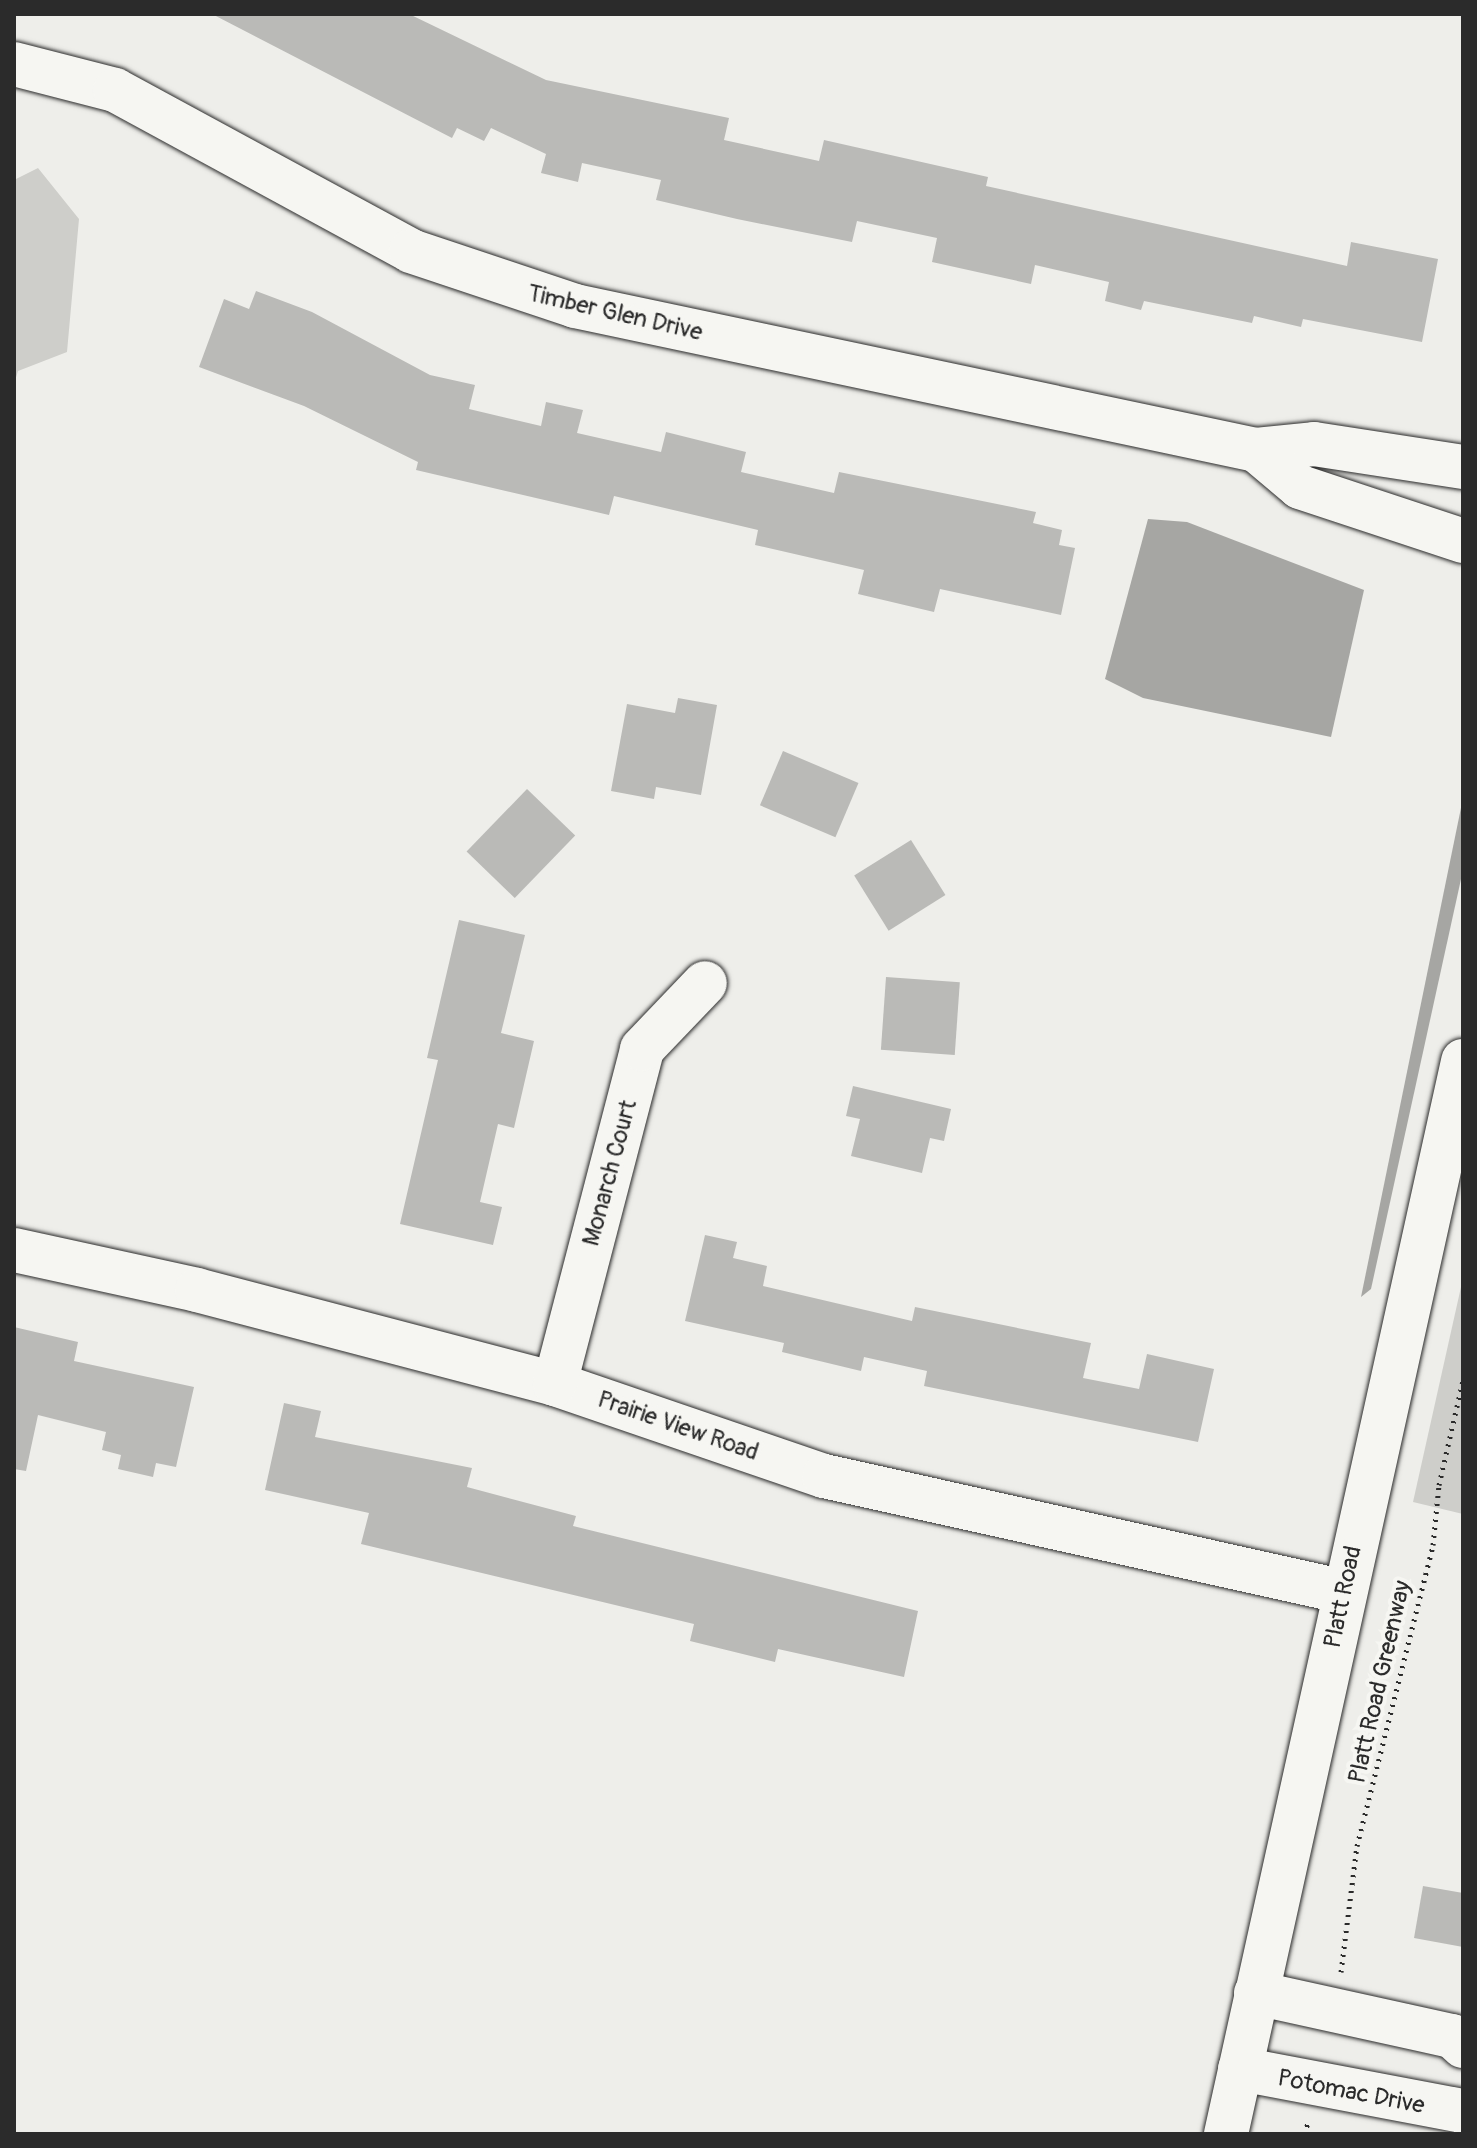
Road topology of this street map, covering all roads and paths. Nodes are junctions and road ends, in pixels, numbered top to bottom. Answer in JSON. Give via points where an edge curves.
{"nodes":[{"id":1,"x":14,"y":64,"type":"edge"},
{"id":2,"x":1256,"y":450,"type":"junction"},
{"id":3,"x":1463,"y":467,"type":"edge"},
{"id":4,"x":1463,"y":541,"type":"edge"},
{"id":5,"x":705,"y":983,"type":"dead end"},
{"id":6,"x":1463,"y":1061,"type":"edge"},
{"id":7,"x":14,"y":1250,"type":"edge"},
{"id":8,"x":1463,"y":1380,"type":"edge"},
{"id":9,"x":555,"y":1384,"type":"junction"},
{"id":10,"x":1345,"y":1592,"type":"junction"},
{"id":11,"x":1339,"y":1983,"type":"dead end"},
{"id":12,"x":1256,"y":1993,"type":"junction"},
{"id":13,"x":1463,"y":2046,"type":"edge"},
{"id":14,"x":1240,"y":2069,"type":"junction"},
{"id":15,"x":1463,"y":2111,"type":"edge"},
{"id":16,"x":1226,"y":2134,"type":"edge"}],
"edges":[{"from":1,"to":2,"type":"street","name":"Timber Glen Drive","via":[[115,90],[411,251],[495,283],[575,306]]},
{"from":2,"to":3,"type":"street","name":"Timber Glen Drive","via":[[1314,444]]},
{"from":2,"to":4,"type":"street","name":"Timber Glen Drive","via":[[1300,487]]},
{"from":5,"to":9,"type":"street","name":"Monarch Court","via":[[642,1049]]},
{"from":6,"to":10,"type":"street","name":"Platt Road"},
{"from":7,"to":9,"type":"street","name":"Prairie View Road","via":[[197,1290]]},
{"from":8,"to":11,"type":"path","name":"Platt Road Greenway","via":[[1433,1545],[1357,1846]]},
{"from":9,"to":10,"type":"street","name":"Prairie View Road","via":[[824,1476]]},
{"from":10,"to":12,"type":"street","name":"Platt Road"},
{"from":12,"to":13,"type":"street","via":[[1452,2036]]},
{"from":12,"to":14,"type":"street","name":"Platt Road"},
{"from":14,"to":15,"type":"street","name":"Potomac Drive"},
{"from":14,"to":16,"type":"street","name":"Platt Road"}]}
